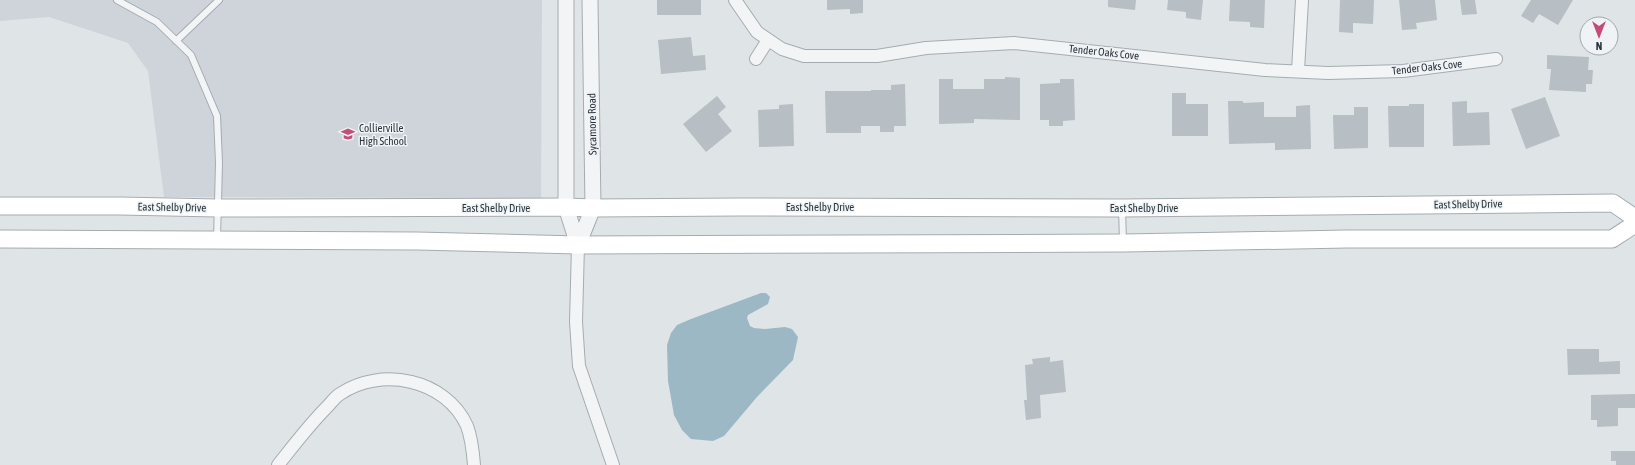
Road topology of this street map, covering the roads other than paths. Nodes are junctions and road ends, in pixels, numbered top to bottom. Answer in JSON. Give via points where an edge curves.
{"nodes":[{"id":1,"x":117,"y":0,"type":"edge"},
{"id":2,"x":219,"y":0,"type":"edge"},
{"id":3,"x":566,"y":0,"type":"edge"},
{"id":4,"x":590,"y":0,"type":"edge"},
{"id":5,"x":735,"y":0,"type":"edge"},
{"id":6,"x":1302,"y":0,"type":"edge"},
{"id":7,"x":768,"y":40,"type":"junction"},
{"id":8,"x":176,"y":41,"type":"junction"},
{"id":9,"x":756,"y":59,"type":"dead end"},
{"id":10,"x":1496,"y":59,"type":"dead end"},
{"id":11,"x":1298,"y":71,"type":"junction"},
{"id":12,"x":0,"y":206,"type":"edge"},
{"id":13,"x":566,"y":207,"type":"junction"},
{"id":14,"x":218,"y":208,"type":"junction"},
{"id":15,"x":593,"y":208,"type":"junction"},
{"id":16,"x":1122,"y":208,"type":"junction"},
{"id":17,"x":1635,"y":218,"type":"edge"},
{"id":18,"x":1635,"y":224,"type":"edge"},
{"id":19,"x":0,"y":239,"type":"edge"},
{"id":20,"x":217,"y":241,"type":"junction"},
{"id":21,"x":1124,"y":243,"type":"junction"},
{"id":22,"x":578,"y":245,"type":"junction"},
{"id":23,"x":280,"y":464,"type":"edge"},
{"id":24,"x":474,"y":465,"type":"edge"},
{"id":25,"x":613,"y":465,"type":"edge"}],
"edges":[{"from":1,"to":8,"type":"lane","via":[[157,22]]},
{"from":2,"to":8,"type":"lane"},
{"from":3,"to":13,"type":"street","name":"Sycamore Road"},
{"from":4,"to":15,"type":"street","name":"Sycamore Road"},
{"from":5,"to":7,"type":"street","name":"Tender Oaks Cove","via":[[757,32]]},
{"from":6,"to":11,"type":"street"},
{"from":7,"to":9,"type":"street"},
{"from":7,"to":11,"type":"street","name":"Tender Oaks Cove","via":[[782,49],[804,56],[877,56],[926,48],[1014,43],[1265,70]]},
{"from":8,"to":14,"type":"lane","via":[[191,55],[217,116]]},
{"from":10,"to":11,"type":"street","name":"Tender Oaks Cove","via":[[1403,71]]},
{"from":12,"to":14,"type":"main road","name":"East Shelby Drive"},
{"from":13,"to":14,"type":"main road","name":"East Shelby Drive"},
{"from":13,"to":15,"type":"main road","name":"East Shelby Drive"},
{"from":13,"to":22,"type":"street","name":"Sycamore Road"},
{"from":14,"to":20,"type":"lane"},
{"from":15,"to":16,"type":"main road","name":"East Shelby Drive"},
{"from":15,"to":22,"type":"street","name":"Sycamore Road"},
{"from":16,"to":17,"type":"main road","name":"East Shelby Drive","via":[[1613,203]]},
{"from":16,"to":21,"type":"lane"},
{"from":18,"to":21,"type":"main road","via":[[1612,239],[1347,239]]},
{"from":19,"to":20,"type":"main road"},
{"from":20,"to":22,"type":"main road","via":[[417,241]]},
{"from":21,"to":22,"type":"main road"},
{"from":22,"to":25,"type":"street","name":"Sycamore Road","via":[[576,322],[580,366]]},
{"from":23,"to":24,"type":"street","via":[[339,394],[357,384],[383,379],[407,380],[430,387],[453,405],[467,426],[472,442]]}]}
